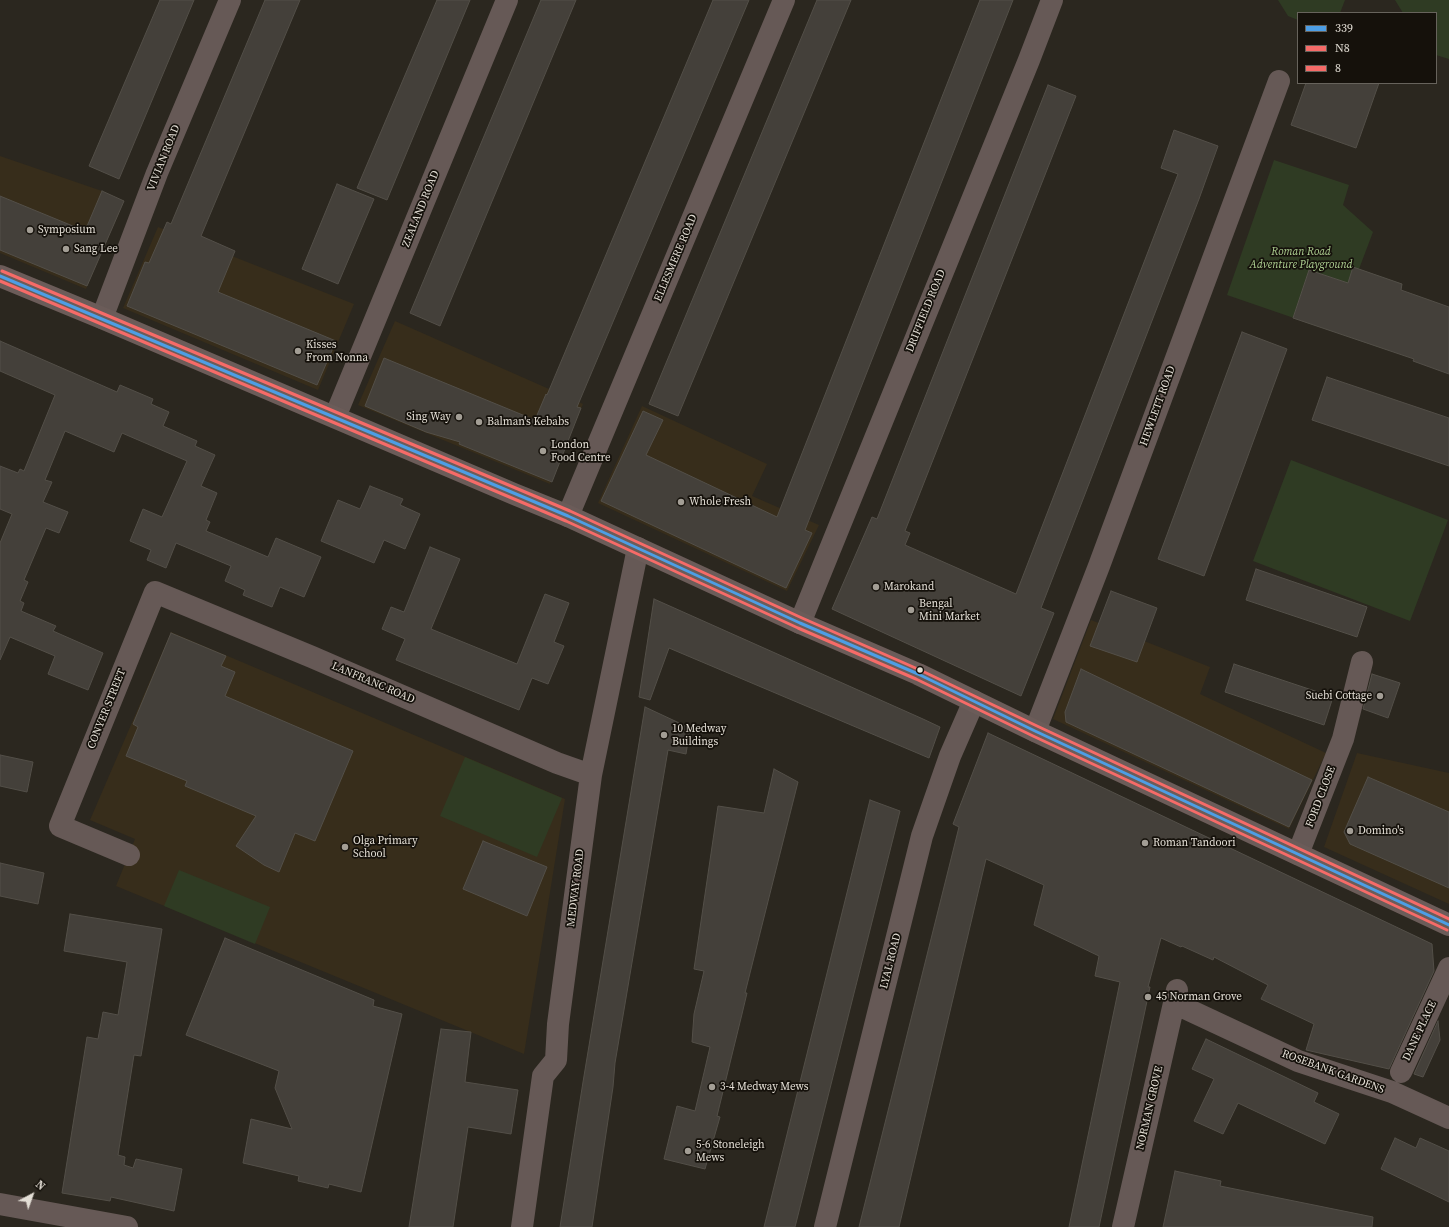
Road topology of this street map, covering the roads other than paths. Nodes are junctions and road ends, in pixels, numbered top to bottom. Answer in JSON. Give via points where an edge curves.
{"nodes":[{"id":1,"x":230,"y":0,"type":"edge"},
{"id":2,"x":506,"y":0,"type":"edge"},
{"id":3,"x":784,"y":0,"type":"edge"},
{"id":4,"x":1052,"y":0,"type":"edge"},
{"id":5,"x":1279,"y":81,"type":"dead end"},
{"id":6,"x":0,"y":276,"type":"edge"},
{"id":7,"x":102,"y":318,"type":"junction"},
{"id":8,"x":335,"y":417,"type":"junction"},
{"id":9,"x":568,"y":516,"type":"junction"},
{"id":10,"x":638,"y":548,"type":"junction"},
{"id":11,"x":154,"y":592,"type":"joint"},
{"id":12,"x":800,"y":622,"type":"junction"},
{"id":13,"x":1362,"y":662,"type":"dead end"},
{"id":14,"x":974,"y":701,"type":"junction"},
{"id":15,"x":1035,"y":731,"type":"junction"},
{"id":16,"x":591,"y":774,"type":"junction"},
{"id":17,"x":129,"y":854,"type":"dead end"},
{"id":18,"x":1298,"y":854,"type":"junction"},
{"id":19,"x":1449,"y":925,"type":"edge"},
{"id":20,"x":1449,"y":968,"type":"edge"},
{"id":21,"x":1176,"y":996,"type":"joint"},
{"id":22,"x":1401,"y":1072,"type":"dead end"},
{"id":23,"x":1449,"y":1118,"type":"edge"},
{"id":24,"x":0,"y":1204,"type":"edge"},
{"id":25,"x":127,"y":1227,"type":"edge"},
{"id":26,"x":522,"y":1227,"type":"edge"},
{"id":27,"x":825,"y":1227,"type":"edge"},
{"id":28,"x":1123,"y":1227,"type":"edge"}],
"edges":[{"from":1,"to":7,"type":"street","name":"VIVIAN ROAD","via":[[157,173]]},
{"from":2,"to":8,"type":"street","name":"ZEALAND ROAD"},
{"from":3,"to":9,"type":"street","name":"ELLESMERE ROAD"},
{"from":4,"to":12,"type":"street","name":"DRIFFIELD ROAD"},
{"from":5,"to":15,"type":"street","name":"HEWLETT ROAD"},
{"from":6,"to":7,"type":"main road"},
{"from":7,"to":8,"type":"main road"},
{"from":8,"to":9,"type":"main road"},
{"from":9,"to":10,"type":"main road"},
{"from":10,"to":12,"type":"main road"},
{"from":10,"to":16,"type":"street","name":"MEDWAY ROAD"},
{"from":11,"to":16,"type":"street","name":"LANFRANC ROAD","via":[[312,656],[557,763]]},
{"from":11,"to":17,"type":"street","name":"CONYER STREET","via":[[60,826]]},
{"from":12,"to":14,"type":"main road"},
{"from":13,"to":18,"type":"street","name":"FORD CLOSE","via":[[1344,739]]},
{"from":14,"to":15,"type":"main road"},
{"from":14,"to":27,"type":"street","name":"LYAL ROAD","via":[[950,756],[922,836]]},
{"from":15,"to":18,"type":"main road"},
{"from":16,"to":26,"type":"street","name":"MEDWAY ROAD","via":[[558,1024],[556,1060],[543,1076]]},
{"from":18,"to":19,"type":"main road"},
{"from":20,"to":22,"type":"street","name":"DANE PLACE"},
{"from":21,"to":23,"type":"street","name":"ROSEBANK GARDENS","via":[[1298,1062],[1392,1092]]},
{"from":21,"to":28,"type":"street","name":"NORMAN GROVE"},
{"from":24,"to":25,"type":"street"}]}
